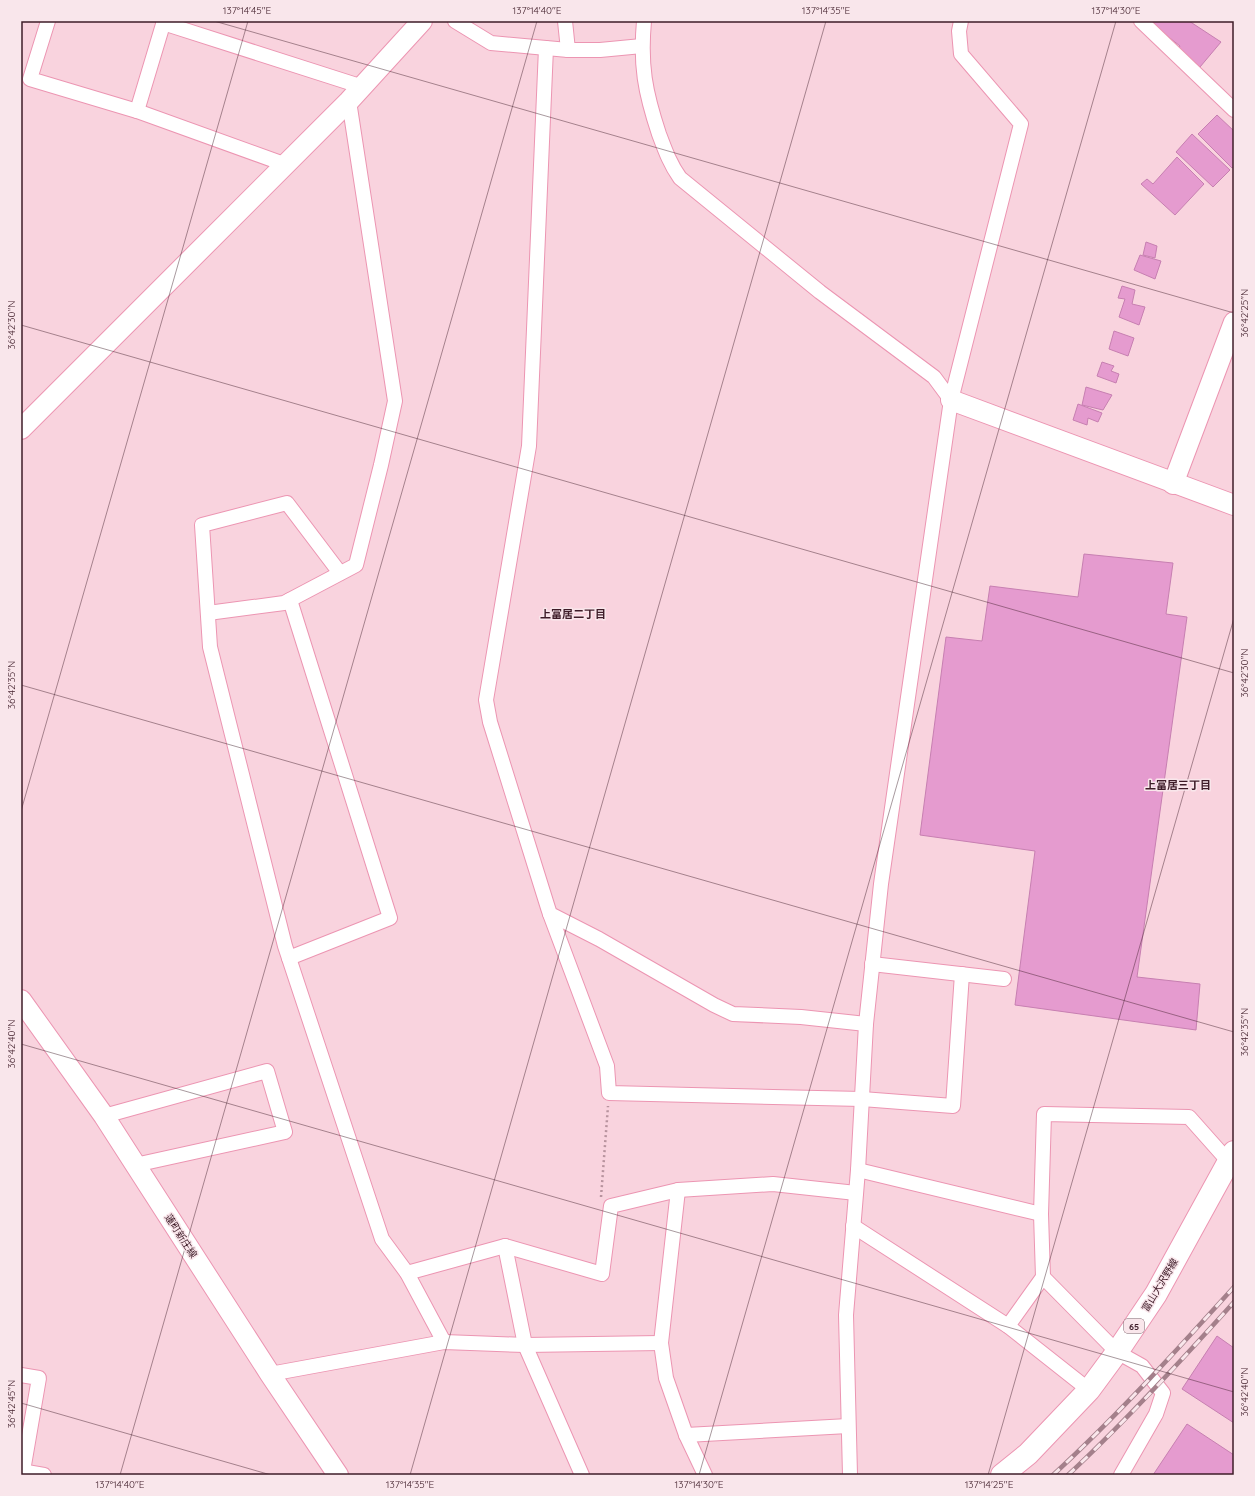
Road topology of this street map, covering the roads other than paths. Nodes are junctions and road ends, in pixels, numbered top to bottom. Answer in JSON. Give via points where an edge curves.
{"nodes":[{"id":1,"x":48,"y":21,"type":"edge"},
{"id":2,"x":422,"y":21,"type":"edge"},
{"id":3,"x":455,"y":21,"type":"edge"},
{"id":4,"x":565,"y":21,"type":"edge"},
{"id":5,"x":644,"y":21,"type":"edge"},
{"id":6,"x":961,"y":21,"type":"edge"},
{"id":7,"x":1141,"y":21,"type":"edge"},
{"id":8,"x":164,"y":22,"type":"edge"},
{"id":9,"x":642,"y":46,"type":"junction"},
{"id":10,"x":546,"y":48,"type":"junction"},
{"id":11,"x":568,"y":50,"type":"junction"},
{"id":12,"x":363,"y":87,"type":"junction"},
{"id":13,"x":349,"y":101,"type":"junction"},
{"id":14,"x":1234,"y":110,"type":"edge"},
{"id":15,"x":137,"y":111,"type":"junction"},
{"id":16,"x":284,"y":164,"type":"junction"},
{"id":17,"x":1234,"y":322,"type":"edge"},
{"id":18,"x":951,"y":400,"type":"junction"},
{"id":19,"x":21,"y":429,"type":"edge"},
{"id":20,"x":1173,"y":484,"type":"junction"},
{"id":21,"x":1234,"y":506,"type":"edge"},
{"id":22,"x":340,"y":574,"type":"junction"},
{"id":23,"x":290,"y":600,"type":"junction"},
{"id":24,"x":208,"y":613,"type":"junction"},
{"id":25,"x":550,"y":914,"type":"junction"},
{"id":26,"x":289,"y":958,"type":"junction"},
{"id":27,"x":872,"y":964,"type":"junction"},
{"id":28,"x":962,"y":974,"type":"junction"},
{"id":29,"x":1004,"y":979,"type":"dead end"},
{"id":30,"x":21,"y":1000,"type":"edge"},
{"id":31,"x":866,"y":1024,"type":"junction"},
{"id":32,"x":862,"y":1100,"type":"junction"},
{"id":33,"x":104,"y":1116,"type":"junction"},
{"id":34,"x":1231,"y":1157,"type":"edge"},
{"id":35,"x":135,"y":1165,"type":"junction"},
{"id":36,"x":858,"y":1170,"type":"junction"},
{"id":37,"x":678,"y":1190,"type":"junction"},
{"id":38,"x":856,"y":1193,"type":"junction"},
{"id":39,"x":1041,"y":1214,"type":"junction"},
{"id":40,"x":853,"y":1226,"type":"junction"},
{"id":41,"x":505,"y":1246,"type":"junction"},
{"id":42,"x":408,"y":1272,"type":"junction"},
{"id":43,"x":1043,"y":1276,"type":"junction"},
{"id":44,"x":1008,"y":1326,"type":"junction"},
{"id":45,"x":444,"y":1342,"type":"junction"},
{"id":46,"x":661,"y":1343,"type":"junction"},
{"id":47,"x":526,"y":1345,"type":"junction"},
{"id":48,"x":1117,"y":1352,"type":"junction"},
{"id":49,"x":270,"y":1374,"type":"junction"},
{"id":50,"x":21,"y":1375,"type":"edge"},
{"id":51,"x":1089,"y":1390,"type":"junction"},
{"id":52,"x":848,"y":1426,"type":"junction"},
{"id":53,"x":686,"y":1435,"type":"junction"},
{"id":54,"x":22,"y":1471,"type":"edge"},
{"id":55,"x":44,"y":1475,"type":"edge"},
{"id":56,"x":338,"y":1475,"type":"edge"},
{"id":57,"x":582,"y":1475,"type":"edge"},
{"id":58,"x":705,"y":1475,"type":"edge"},
{"id":59,"x":850,"y":1475,"type":"edge"},
{"id":60,"x":1002,"y":1475,"type":"edge"},
{"id":61,"x":1121,"y":1475,"type":"edge"}],
"edges":[{"from":1,"to":15,"type":"street","via":[[30,79]]},
{"from":2,"to":12,"type":"street"},
{"from":3,"to":10,"type":"street","via":[[491,43]]},
{"from":4,"to":11,"type":"street"},
{"from":5,"to":9,"type":"street"},
{"from":6,"to":18,"type":"street","via":[[961,54],[1021,124]]},
{"from":7,"to":14,"type":"street"},
{"from":8,"to":12,"type":"street"},
{"from":8,"to":15,"type":"street"},
{"from":9,"to":11,"type":"street"},
{"from":9,"to":18,"type":"street","via":[[644,83],[651,110],[670,164],[680,178],[820,292],[934,377]]},
{"from":10,"to":11,"type":"street"},
{"from":10,"to":25,"type":"street","via":[[529,446],[486,700],[490,722]]},
{"from":12,"to":13,"type":"street"},
{"from":13,"to":16,"type":"street"},
{"from":13,"to":22,"type":"street","via":[[395,402],[356,565]]},
{"from":15,"to":16,"type":"street"},
{"from":16,"to":19,"type":"street"},
{"from":17,"to":20,"type":"street"},
{"from":18,"to":20,"type":"street"},
{"from":18,"to":27,"type":"street","via":[[881,884]]},
{"from":20,"to":21,"type":"street"},
{"from":22,"to":23,"type":"street"},
{"from":22,"to":24,"type":"street","via":[[287,503],[202,525]]},
{"from":23,"to":24,"type":"street","via":[[284,604]]},
{"from":23,"to":26,"type":"street","via":[[390,918]]},
{"from":24,"to":26,"type":"street","via":[[210,647]]},
{"from":25,"to":31,"type":"street","via":[[599,939],[714,1006],[733,1014],[800,1017]]},
{"from":25,"to":32,"type":"street","via":[[607,1066],[609,1093]]},
{"from":26,"to":42,"type":"street","via":[[382,1239]]},
{"from":27,"to":28,"type":"street"},
{"from":27,"to":31,"type":"street"},
{"from":28,"to":29,"type":"street"},
{"from":28,"to":32,"type":"street","via":[[953,1106]]},
{"from":30,"to":33,"type":"street","name":"蓮町新庄線"},
{"from":31,"to":32,"type":"street"},
{"from":32,"to":36,"type":"street"},
{"from":33,"to":35,"type":"street","name":"蓮町新庄線"},
{"from":33,"to":35,"type":"street","via":[[267,1071],[285,1132]]},
{"from":34,"to":39,"type":"street","via":[[1189,1116],[1044,1114]]},
{"from":34,"to":48,"type":"main road","name":"富山大沢野線","number":"65","via":[[1156,1294]]},
{"from":35,"to":49,"type":"street","name":"蓮町新庄線"},
{"from":36,"to":38,"type":"street"},
{"from":36,"to":39,"type":"street"},
{"from":37,"to":38,"type":"street","via":[[773,1184]]},
{"from":37,"to":41,"type":"street","via":[[611,1206],[602,1274]]},
{"from":37,"to":46,"type":"street"},
{"from":38,"to":40,"type":"street"},
{"from":39,"to":43,"type":"street"},
{"from":40,"to":44,"type":"street"},
{"from":40,"to":52,"type":"street","via":[[846,1315]]},
{"from":41,"to":42,"type":"street"},
{"from":41,"to":47,"type":"street"},
{"from":42,"to":45,"type":"street"},
{"from":43,"to":44,"type":"street"},
{"from":43,"to":48,"type":"street"},
{"from":44,"to":51,"type":"street"},
{"from":45,"to":47,"type":"street"},
{"from":45,"to":49,"type":"street"},
{"from":46,"to":47,"type":"street"},
{"from":46,"to":53,"type":"street","via":[[666,1378]]},
{"from":47,"to":57,"type":"street"},
{"from":48,"to":51,"type":"main road","name":"富山大沢野線","number":"65"},
{"from":48,"to":61,"type":"street","via":[[1142,1366],[1163,1393],[1156,1414]]},
{"from":49,"to":56,"type":"street","name":"蓮町新庄線"},
{"from":50,"to":54,"type":"street","via":[[39,1378]]},
{"from":51,"to":60,"type":"main road","name":"富山大沢野線","number":"65","via":[[1028,1454]]},
{"from":52,"to":53,"type":"street"},
{"from":52,"to":59,"type":"street"},
{"from":53,"to":58,"type":"street"},
{"from":54,"to":55,"type":"street"}]}
